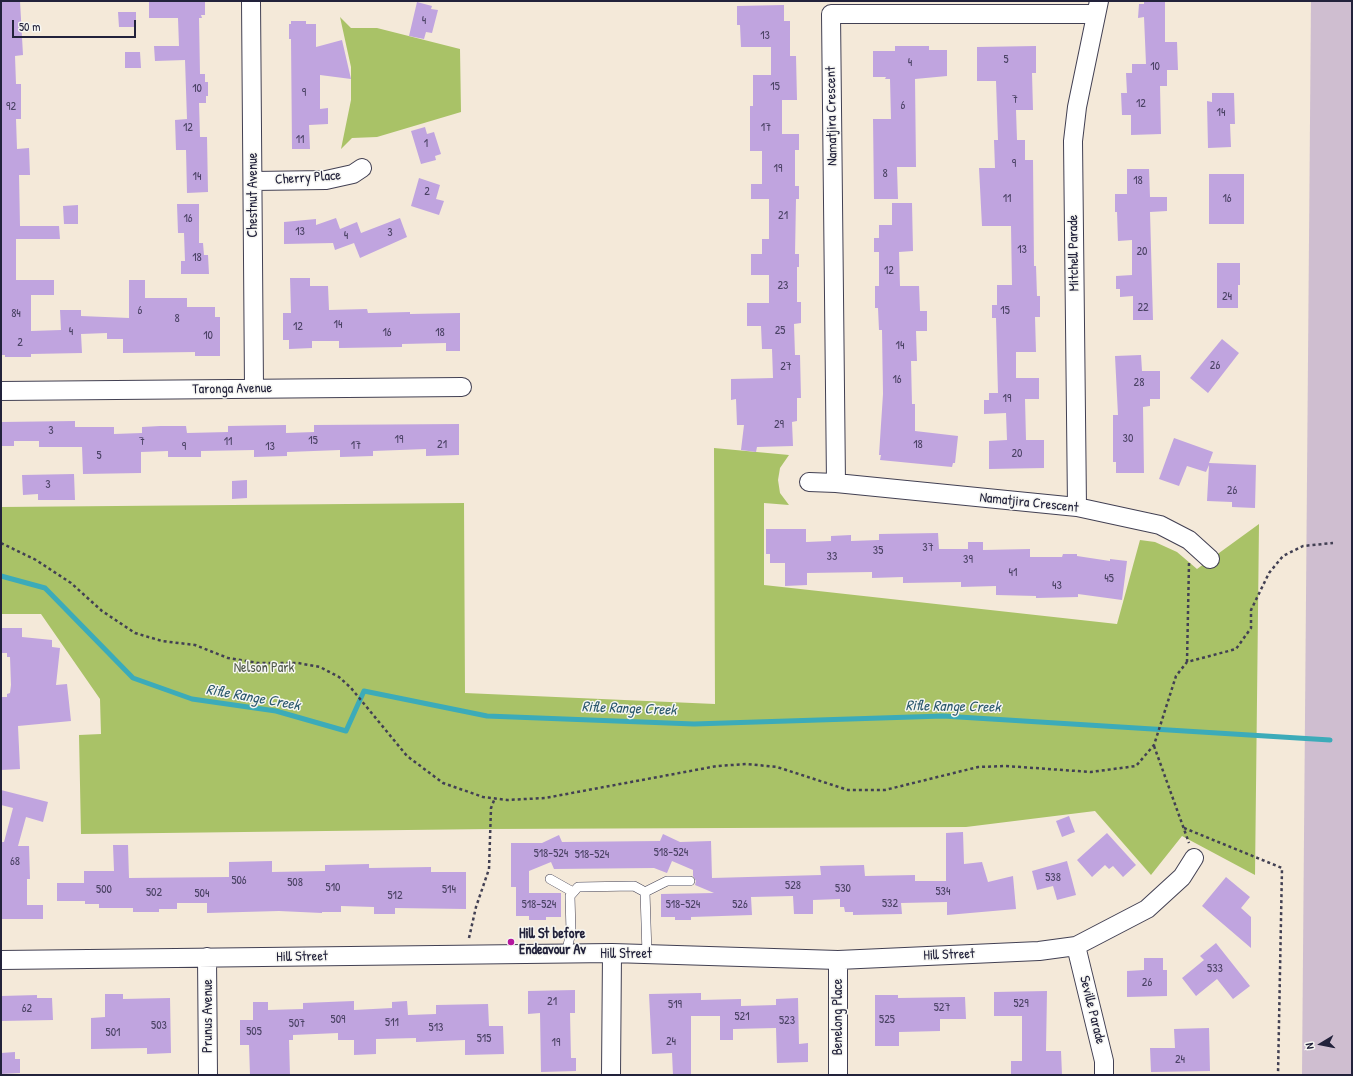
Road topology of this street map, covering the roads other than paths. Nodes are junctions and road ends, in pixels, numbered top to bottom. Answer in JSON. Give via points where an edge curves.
{"nodes":[{"id":1,"x":251,"y":1,"type":"edge"},
{"id":2,"x":1098,"y":7,"type":"edge"},
{"id":3,"x":362,"y":168,"type":"dead end"},
{"id":4,"x":253,"y":181,"type":"junction"},
{"id":5,"x":462,"y":387,"type":"dead end"},
{"id":6,"x":254,"y":388,"type":"junction"},
{"id":7,"x":1,"y":391,"type":"edge"},
{"id":8,"x":809,"y":482,"type":"dead end"},
{"id":9,"x":836,"y":483,"type":"junction"},
{"id":10,"x":1077,"y":507,"type":"junction"},
{"id":11,"x":1210,"y":559,"type":"dead end"},
{"id":12,"x":1194,"y":858,"type":"road end"},
{"id":13,"x":550,"y":880,"type":"dead end"},
{"id":14,"x":690,"y":881,"type":"dead end"},
{"id":15,"x":573,"y":892,"type":"junction"},
{"id":16,"x":646,"y":892,"type":"junction"},
{"id":17,"x":1076,"y":946,"type":"junction"},
{"id":18,"x":612,"y":953,"type":"junction"},
{"id":19,"x":566,"y":954,"type":"junction"},
{"id":20,"x":647,"y":954,"type":"junction"},
{"id":21,"x":207,"y":958,"type":"junction"},
{"id":22,"x":1,"y":960,"type":"edge"},
{"id":23,"x":838,"y":960,"type":"junction"},
{"id":24,"x":208,"y":1075,"type":"edge"},
{"id":25,"x":611,"y":1075,"type":"edge"},
{"id":26,"x":838,"y":1075,"type":"edge"},
{"id":27,"x":1104,"y":1075,"type":"edge"}],
"edges":[{"from":1,"to":4,"type":"street","name":"Chestnut Avenue"},
{"from":2,"to":9,"type":"street","name":"Namatjira Crescent","via":[[831,14]]},
{"from":2,"to":10,"type":"street","name":"Mitchell Parade","via":[[1077,107],[1073,141]]},
{"from":3,"to":4,"type":"street","name":"Cherry Place","via":[[353,174],[326,180]]},
{"from":4,"to":6,"type":"street","name":"Chestnut Avenue"},
{"from":5,"to":6,"type":"street","name":"Taronga Avenue"},
{"from":6,"to":7,"type":"street","name":"Taronga Avenue"},
{"from":8,"to":9,"type":"street","name":"Namatjira Crescent"},
{"from":9,"to":10,"type":"street","name":"Namatjira Crescent"},
{"from":10,"to":11,"type":"street","name":"Namatjira Crescent","via":[[1160,525],[1189,540]]},
{"from":12,"to":17,"type":"street","name":"Hill Street","via":[[1182,877],[1148,908]]},
{"from":13,"to":15,"type":"lane"},
{"from":14,"to":16,"type":"lane","via":[[667,881]]},
{"from":15,"to":16,"type":"lane","via":[[578,887],[634,886]]},
{"from":15,"to":19,"type":"lane","via":[[570,896],[571,932]]},
{"from":16,"to":20,"type":"lane"},
{"from":17,"to":23,"type":"street","name":"Hill Street","via":[[1017,953]]},
{"from":17,"to":27,"type":"street","name":"Seville Parade","via":[[1104,1061]]},
{"from":18,"to":19,"type":"street","name":"Hill Street"},
{"from":18,"to":20,"type":"street","name":"Hill Street"},
{"from":18,"to":25,"type":"street"},
{"from":19,"to":21,"type":"street","name":"Hill Street"},
{"from":20,"to":23,"type":"street","name":"Hill Street"},
{"from":21,"to":22,"type":"street","name":"Hill Street"},
{"from":21,"to":24,"type":"street","name":"Prunus Avenue"},
{"from":23,"to":26,"type":"street","name":"Benelong Place"}]}
